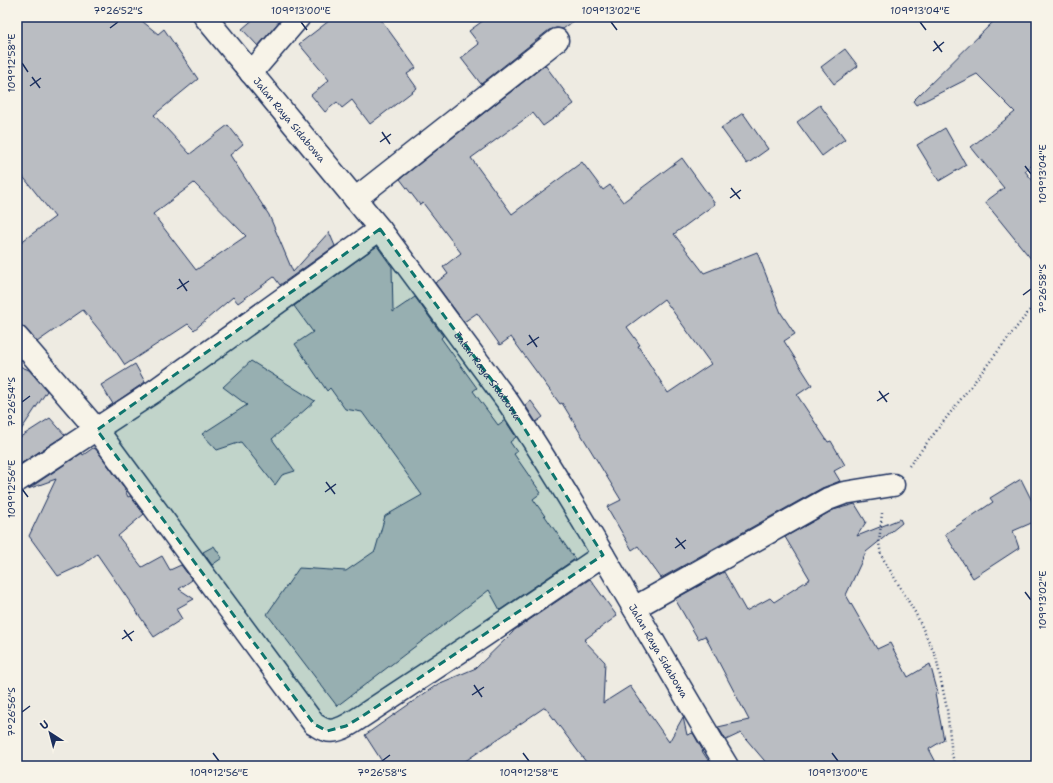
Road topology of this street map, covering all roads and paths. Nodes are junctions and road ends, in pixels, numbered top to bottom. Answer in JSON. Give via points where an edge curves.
{"nodes":[{"id":1,"x":205,"y":17,"type":"edge"},
{"id":2,"x":299,"y":17,"type":"edge"},
{"id":3,"x":557,"y":40,"type":"dead end"},
{"id":4,"x":251,"y":73,"type":"junction"},
{"id":5,"x":355,"y":199,"type":"junction"},
{"id":6,"x":380,"y":229,"type":"junction"},
{"id":7,"x":1036,"y":304,"type":"edge"},
{"id":8,"x":17,"y":337,"type":"edge"},
{"id":9,"x":97,"y":430,"type":"junction"},
{"id":10,"x":17,"y":481,"type":"edge"},
{"id":11,"x":892,"y":485,"type":"junction"},
{"id":12,"x":603,"y":554,"type":"junction"},
{"id":13,"x":634,"y":608,"type":"junction"},
{"id":14,"x":727,"y":766,"type":"edge"},
{"id":15,"x":956,"y":766,"type":"edge"}],
"edges":[{"from":1,"to":4,"type":"main road","name":"Jalan Raya Sidabowa"},
{"from":2,"to":4,"type":"main road"},
{"from":3,"to":5,"type":"main road"},
{"from":4,"to":5,"type":"main road","name":"Jalan Raya Sidabowa"},
{"from":5,"to":6,"type":"main road","name":"Jalan Raya Sidabowa"},
{"from":6,"to":9,"type":"main road"},
{"from":6,"to":12,"type":"main road","name":"Jalan Raya Sidabowa","via":[[508,402]]},
{"from":7,"to":11,"type":"path","via":[[913,462]]},
{"from":8,"to":9,"type":"main road"},
{"from":9,"to":10,"type":"main road"},
{"from":9,"to":12,"type":"main road","via":[[314,724],[327,731],[346,726],[364,715]]},
{"from":11,"to":13,"type":"main road","via":[[844,493],[828,499]]},
{"from":11,"to":15,"type":"path","via":[[882,514],[879,542],[881,555],[916,614],[936,657]]},
{"from":12,"to":13,"type":"main road","name":"Jalan Raya Sidabowa"},
{"from":13,"to":14,"type":"main road","name":"Jalan Raya Sidabowa"}]}
